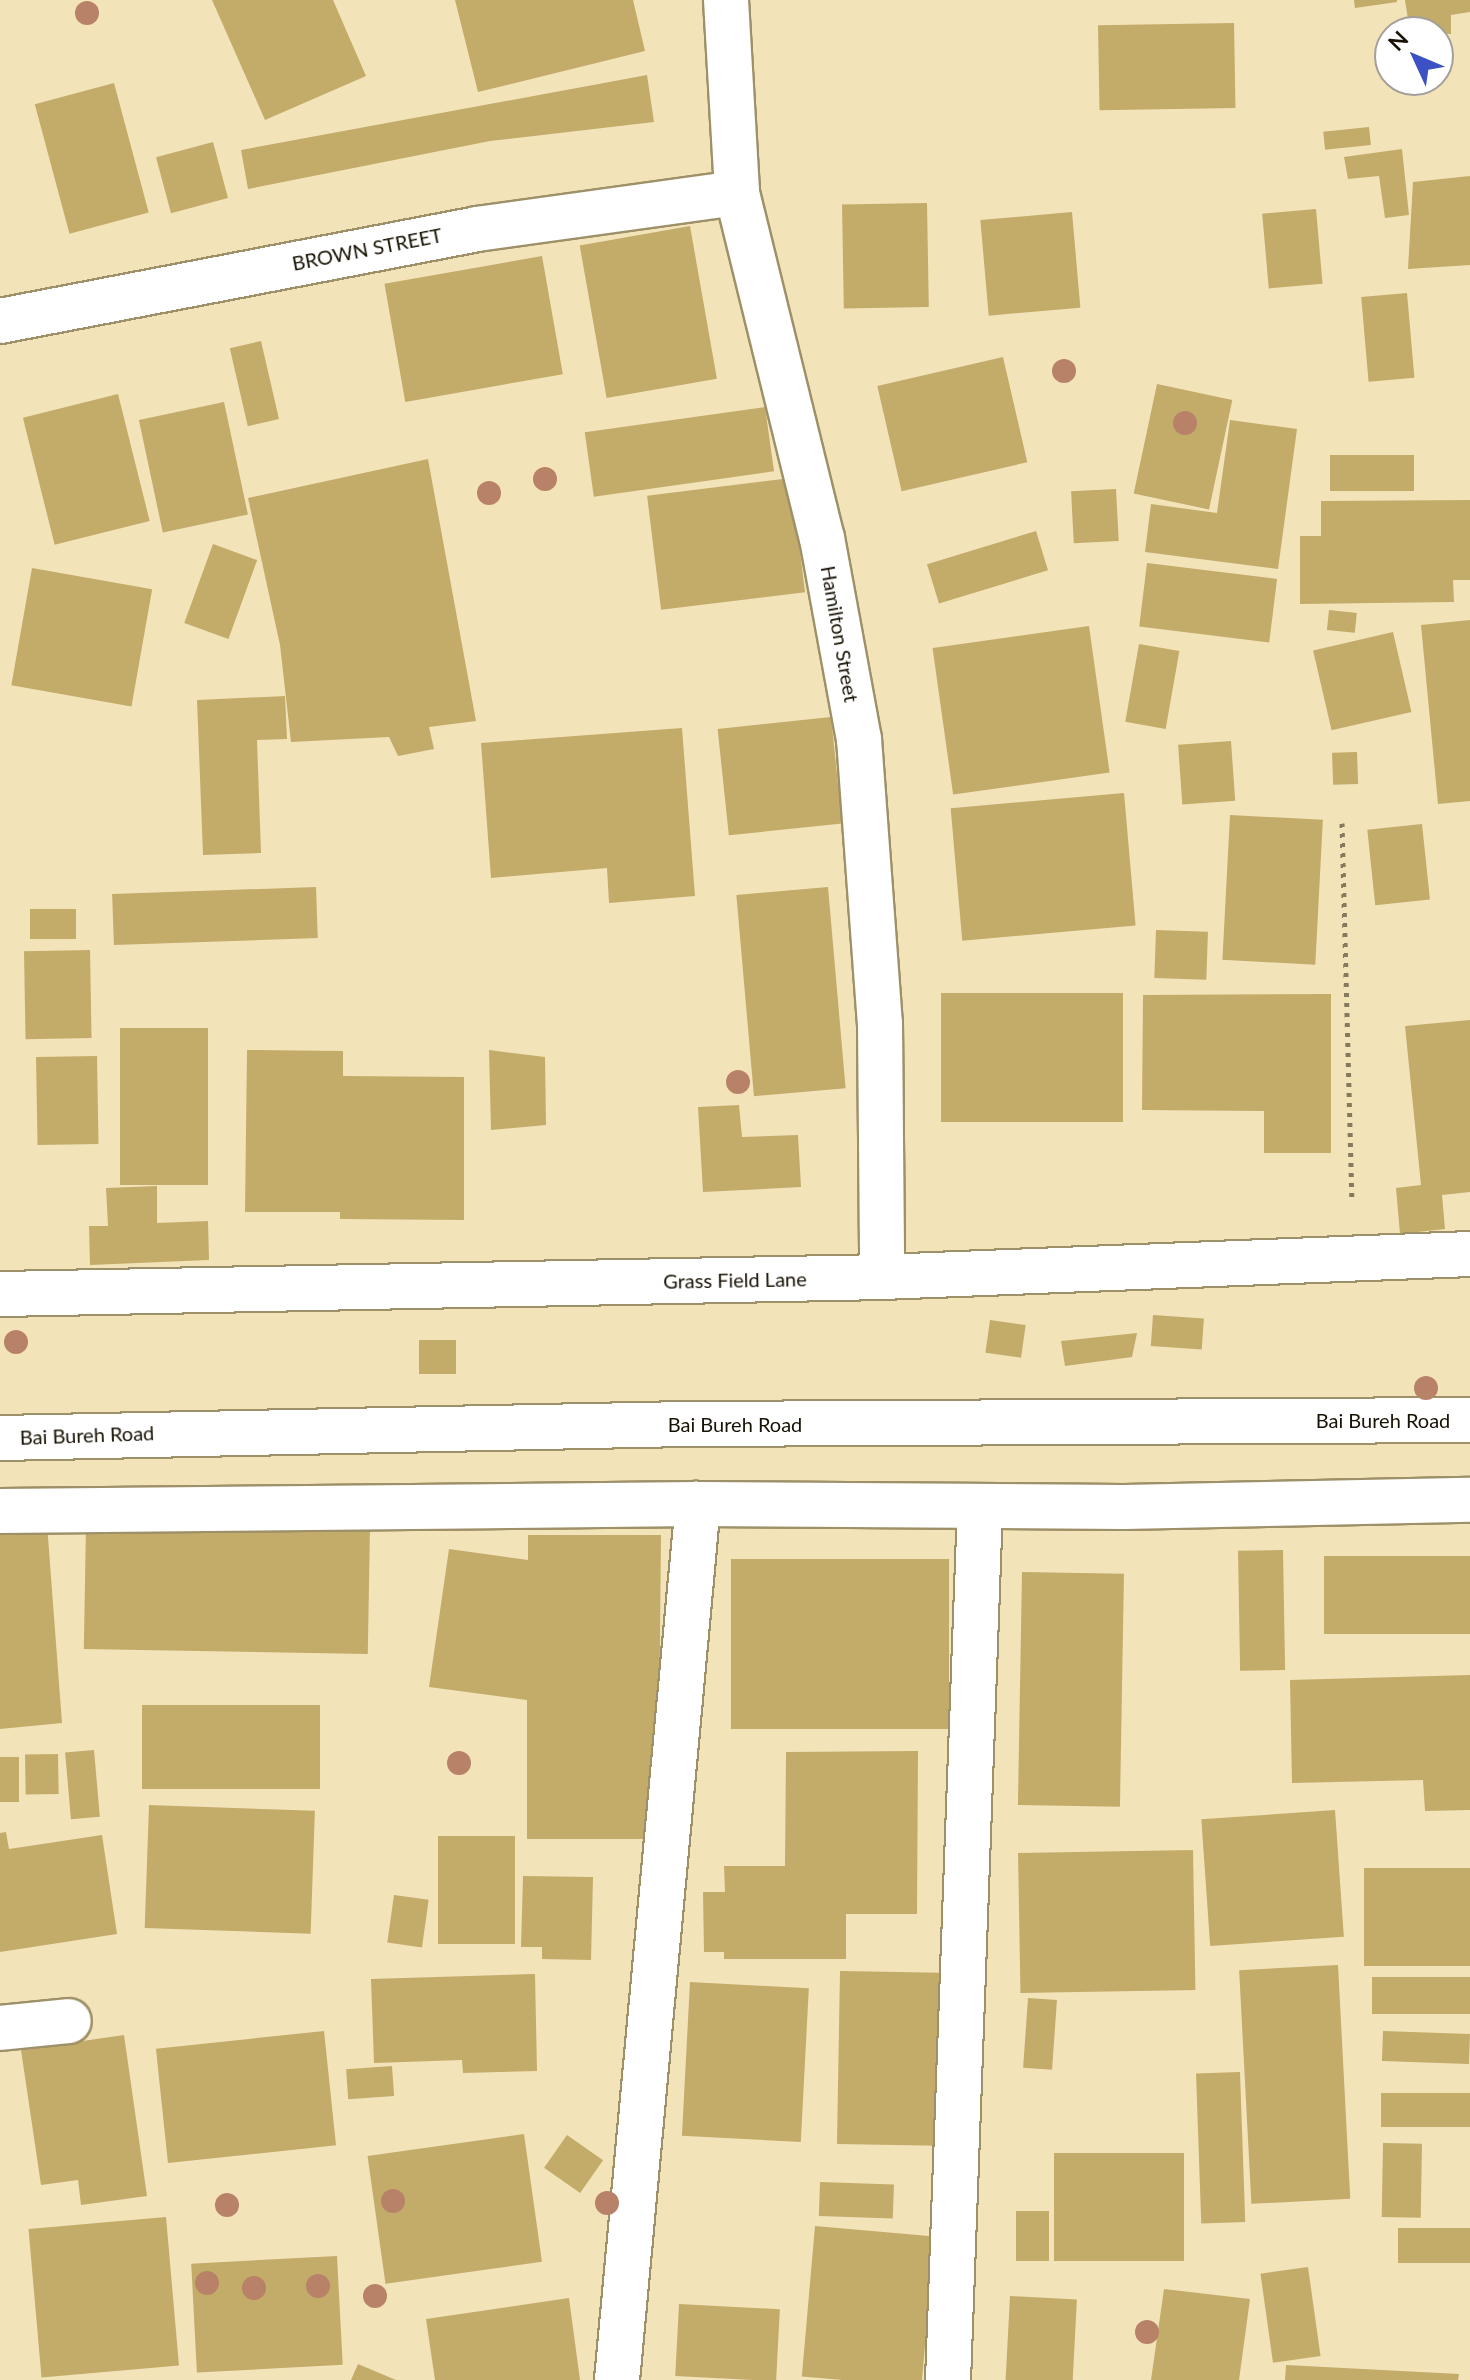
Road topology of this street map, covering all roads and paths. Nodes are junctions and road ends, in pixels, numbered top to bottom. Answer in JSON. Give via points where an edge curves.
{"nodes":[{"id":1,"x":726,"y":0,"type":"edge"},
{"id":2,"x":737,"y":193,"type":"junction"},
{"id":3,"x":0,"y":321,"type":"edge"},
{"id":4,"x":1342,"y":823,"type":"dead end"},
{"id":5,"x":1470,"y":1254,"type":"edge"},
{"id":6,"x":1354,"y":1260,"type":"junction"},
{"id":7,"x":882,"y":1277,"type":"junction"},
{"id":8,"x":0,"y":1294,"type":"edge"},
{"id":9,"x":1470,"y":1420,"type":"edge"},
{"id":10,"x":0,"y":1438,"type":"edge"},
{"id":11,"x":1470,"y":1500,"type":"edge"},
{"id":12,"x":698,"y":1504,"type":"junction"},
{"id":13,"x":980,"y":1508,"type":"junction"},
{"id":14,"x":0,"y":1511,"type":"edge"},
{"id":15,"x":69,"y":2021,"type":"dead end"},
{"id":16,"x":0,"y":2028,"type":"edge"},
{"id":17,"x":617,"y":2380,"type":"edge"},
{"id":18,"x":948,"y":2380,"type":"edge"}],
"edges":[{"from":1,"to":2,"type":"main road","name":"Hamilton Street"},
{"from":2,"to":3,"type":"main road","name":"BROWN STREET","via":[[477,229]]},
{"from":2,"to":7,"type":"main road","name":"Hamilton Street","via":[[822,538],[859,739],[880,1023]]},
{"from":4,"to":6,"type":"path"},
{"from":5,"to":6,"type":"main road","name":"Grass Field Lane"},
{"from":6,"to":7,"type":"main road","name":"Grass Field Lane"},
{"from":7,"to":8,"type":"main road","name":"Grass Field Lane"},
{"from":9,"to":10,"type":"main road","name":"Bai Bureh Road","via":[[701,1424]]},
{"from":11,"to":13,"type":"main road"},
{"from":12,"to":13,"type":"main road"},
{"from":12,"to":14,"type":"main road"},
{"from":12,"to":17,"type":"main road"},
{"from":13,"to":18,"type":"main road"},
{"from":15,"to":16,"type":"main road"}]}
